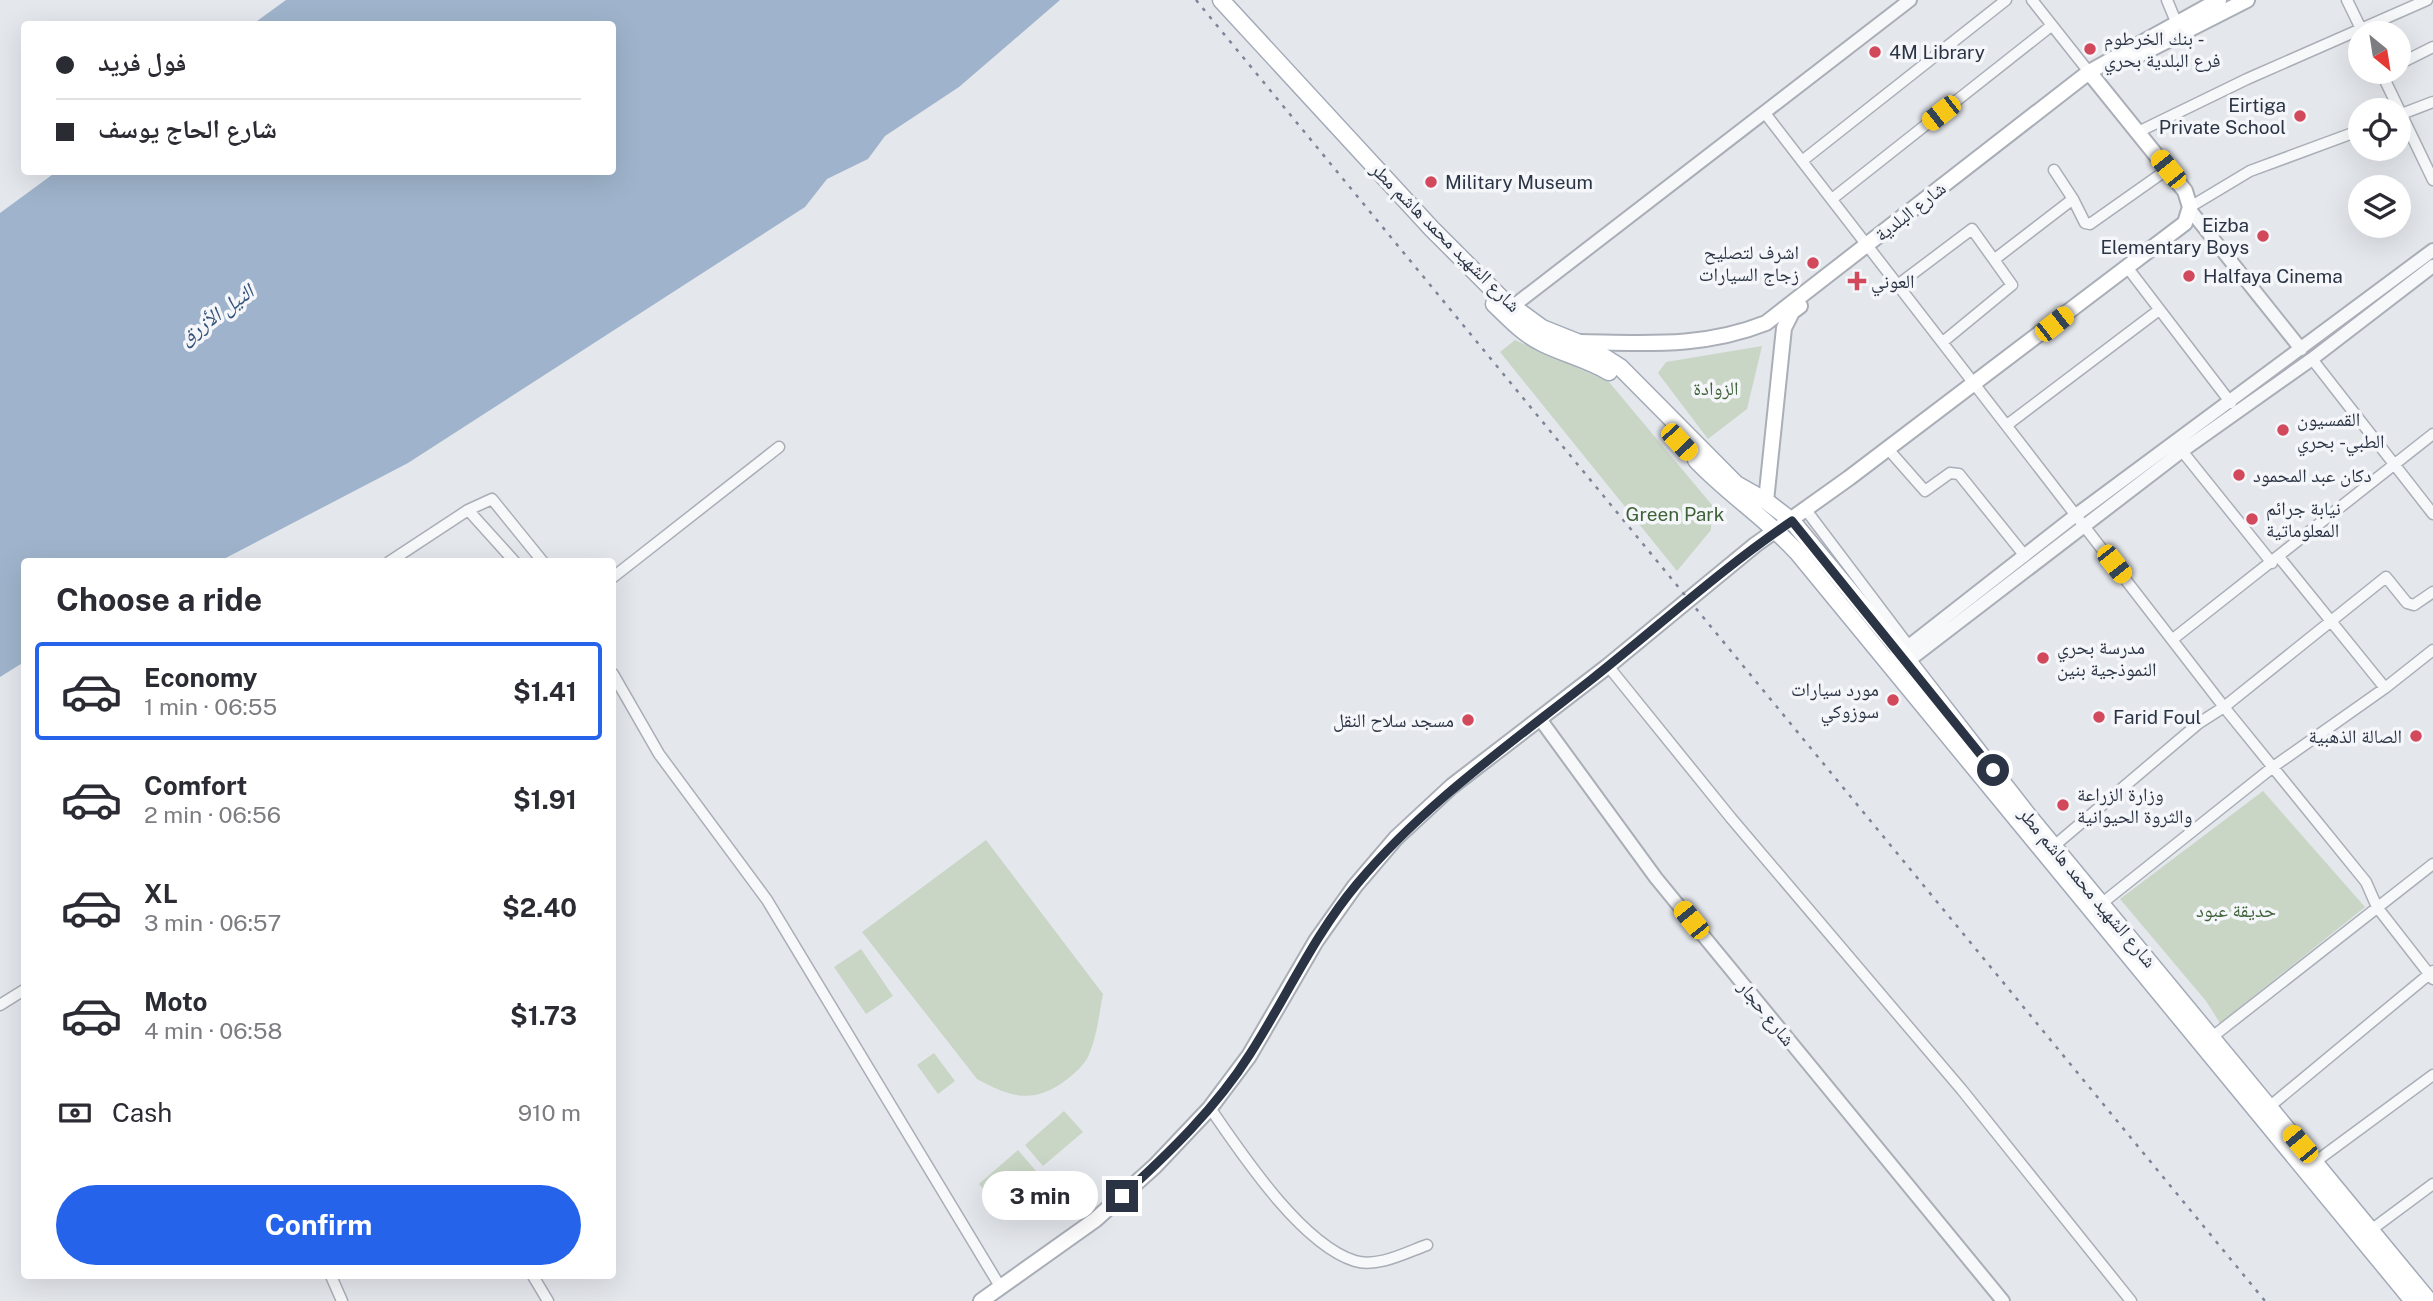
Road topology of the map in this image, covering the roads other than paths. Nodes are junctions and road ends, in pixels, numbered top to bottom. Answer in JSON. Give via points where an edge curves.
{"nodes":[{"id":1,"x":1211,"y":0,"type":"edge"},
{"id":2,"x":1221,"y":0,"type":"edge"},
{"id":3,"x":1910,"y":0,"type":"edge"},
{"id":4,"x":2006,"y":0,"type":"edge"},
{"id":5,"x":2032,"y":0,"type":"edge"},
{"id":6,"x":2168,"y":0,"type":"edge"},
{"id":7,"x":2219,"y":0,"type":"edge"},
{"id":8,"x":2247,"y":0,"type":"edge"},
{"id":9,"x":2347,"y":0,"type":"edge"},
{"id":10,"x":2427,"y":0,"type":"edge"},
{"id":11,"x":2357,"y":21,"type":"edge"},
{"id":12,"x":2384,"y":21,"type":"edge"},
{"id":13,"x":2051,"y":26,"type":"junction"},
{"id":14,"x":2179,"y":27,"type":"junction"},
{"id":15,"x":2348,"y":38,"type":"edge"},
{"id":16,"x":2433,"y":47,"type":"edge"},
{"id":17,"x":2412,"y":58,"type":"edge"},
{"id":18,"x":2091,"y":75,"type":"junction"},
{"id":19,"x":2433,"y":102,"type":"edge"},
{"id":20,"x":2411,"y":111,"type":"edge"},
{"id":21,"x":1765,"y":112,"type":"junction"},
{"id":22,"x":2138,"y":132,"type":"junction"},
{"id":23,"x":2348,"y":135,"type":"edge"},
{"id":24,"x":2411,"y":137,"type":"edge"},
{"id":25,"x":1802,"y":161,"type":"junction"},
{"id":26,"x":2168,"y":169,"type":"junction"},
{"id":27,"x":2054,"y":170,"type":"dead end"},
{"id":28,"x":2433,"y":180,"type":"edge"},
{"id":29,"x":1832,"y":199,"type":"junction"},
{"id":30,"x":2073,"y":199,"type":"junction"},
{"id":31,"x":2190,"y":209,"type":"junction"},
{"id":32,"x":1869,"y":246,"type":"junction"},
{"id":33,"x":2433,"y":250,"type":"edge"},
{"id":34,"x":1995,"y":260,"type":"junction"},
{"id":35,"x":2433,"y":266,"type":"edge"},
{"id":36,"x":2127,"y":267,"type":"junction"},
{"id":37,"x":1899,"y":284,"type":"junction"},
{"id":38,"x":1512,"y":307,"type":"junction"},
{"id":39,"x":2159,"y":310,"type":"junction"},
{"id":40,"x":1944,"y":341,"type":"junction"},
{"id":41,"x":1576,"y":342,"type":"junction"},
{"id":42,"x":2301,"y":349,"type":"junction"},
{"id":43,"x":2312,"y":359,"type":"junction"},
{"id":44,"x":1975,"y":383,"type":"junction"},
{"id":45,"x":2231,"y":403,"type":"junction"},
{"id":46,"x":2007,"y":425,"type":"junction"},
{"id":47,"x":2433,"y":435,"type":"edge"},
{"id":48,"x":779,"y":447,"type":"dead end"},
{"id":49,"x":1888,"y":449,"type":"junction"},
{"id":50,"x":2182,"y":451,"type":"junction"},
{"id":51,"x":2393,"y":465,"type":"junction"},
{"id":52,"x":2429,"y":500,"type":"edge"},
{"id":53,"x":1766,"y":501,"type":"junction"},
{"id":54,"x":468,"y":510,"type":"junction"},
{"id":55,"x":1806,"y":510,"type":"junction"},
{"id":56,"x":2433,"y":514,"type":"edge"},
{"id":57,"x":2080,"y":520,"type":"junction"},
{"id":58,"x":1792,"y":521,"type":"junction"},
{"id":59,"x":1777,"y":531,"type":"junction"},
{"id":60,"x":2025,"y":556,"type":"junction"},
{"id":61,"x":395,"y":558,"type":"edge"},
{"id":62,"x":511,"y":558,"type":"edge"},
{"id":63,"x":540,"y":558,"type":"edge"},
{"id":64,"x":2276,"y":560,"type":"junction"},
{"id":65,"x":616,"y":575,"type":"edge"},
{"id":66,"x":2433,"y":593,"type":"edge"},
{"id":67,"x":2333,"y":620,"type":"junction"},
{"id":68,"x":2173,"y":639,"type":"junction"},
{"id":69,"x":2433,"y":650,"type":"edge"},
{"id":70,"x":1905,"y":652,"type":"junction"},
{"id":71,"x":1608,"y":666,"type":"junction"},
{"id":72,"x":1891,"y":668,"type":"junction"},
{"id":73,"x":616,"y":679,"type":"edge"},
{"id":74,"x":2385,"y":688,"type":"junction"},
{"id":75,"x":2224,"y":707,"type":"junction"},
{"id":76,"x":1540,"y":719,"type":"junction"},
{"id":77,"x":2273,"y":767,"type":"junction"},
{"id":78,"x":2054,"y":846,"type":"junction"},
{"id":79,"x":2433,"y":864,"type":"edge"},
{"id":80,"x":2101,"y":904,"type":"junction"},
{"id":81,"x":2376,"y":907,"type":"junction"},
{"id":82,"x":2432,"y":975,"type":"edge"},
{"id":83,"x":21,"y":992,"type":"edge"},
{"id":84,"x":0,"y":1005,"type":"edge"},
{"id":85,"x":2207,"y":1042,"type":"junction"},
{"id":86,"x":2433,"y":1075,"type":"edge"},
{"id":87,"x":2269,"y":1107,"type":"junction"},
{"id":88,"x":1210,"y":1108,"type":"junction"},
{"id":89,"x":2315,"y":1162,"type":"junction"},
{"id":90,"x":2433,"y":1184,"type":"edge"},
{"id":91,"x":2371,"y":1230,"type":"junction"},
{"id":92,"x":1427,"y":1244,"type":"dead end"},
{"id":93,"x":332,"y":1279,"type":"edge"},
{"id":94,"x":535,"y":1279,"type":"edge"},
{"id":95,"x":1001,"y":1288,"type":"junction"},
{"id":96,"x":2425,"y":1298,"type":"edge"},
{"id":97,"x":985,"y":1300,"type":"edge"},
{"id":98,"x":342,"y":1301,"type":"edge"},
{"id":99,"x":548,"y":1301,"type":"edge"},
{"id":100,"x":2003,"y":1301,"type":"edge"},
{"id":101,"x":2131,"y":1301,"type":"edge"}],
"edges":[{"from":1,"to":59,"type":"main road","name":"شارع الشهيد محمد هاشم مطر","via":[[1423,233],[1520,330],[1614,375],[1714,479]]},
{"from":2,"to":38,"type":"main road","name":"شارع الشهيد محمد هاشم مطر","via":[[1432,229]]},
{"from":3,"to":21,"type":"street"},
{"from":4,"to":25,"type":"street"},
{"from":5,"to":13,"type":"street"},
{"from":6,"to":14,"type":"street"},
{"from":7,"to":14,"type":"main road","name":"شارع البلدية"},
{"from":8,"to":14,"type":"main road","name":"شارع البلدية"},
{"from":9,"to":11,"type":"street"},
{"from":10,"to":12,"type":"street"},
{"from":13,"to":18,"type":"street"},
{"from":13,"to":29,"type":"street"},
{"from":14,"to":18,"type":"main road","name":"شارع البلدية"},
{"from":15,"to":22,"type":"street","via":[[2247,79]]},
{"from":16,"to":17,"type":"street"},
{"from":18,"to":22,"type":"main road"},
{"from":18,"to":32,"type":"main road","name":"شارع البلدية"},
{"from":19,"to":20,"type":"street"},
{"from":21,"to":25,"type":"street"},
{"from":21,"to":38,"type":"street"},
{"from":22,"to":26,"type":"main road"},
{"from":23,"to":31,"type":"street","via":[[2250,172]]},
{"from":24,"to":28,"type":"street"},
{"from":25,"to":29,"type":"street"},
{"from":26,"to":30,"type":"street","via":[[2090,224],[2085,223]]},
{"from":26,"to":31,"type":"main road","via":[[2185,191]]},
{"from":27,"to":30,"type":"street"},
{"from":29,"to":32,"type":"street"},
{"from":30,"to":34,"type":"street"},
{"from":31,"to":36,"type":"main road","via":[[2179,228]]},
{"from":31,"to":42,"type":"street"},
{"from":32,"to":37,"type":"street"},
{"from":32,"to":41,"type":"main road","name":"شارع البلدية","via":[[1766,323],[1735,335],[1683,343]]},
{"from":32,"to":53,"type":"main road","name":"شارع البلدية","via":[[1792,312],[1784,328]]},
{"from":33,"to":42,"type":"street"},
{"from":34,"to":37,"type":"street","via":[[1970,228]]},
{"from":34,"to":40,"type":"street","via":[[2012,285]]},
{"from":35,"to":43,"type":"street"},
{"from":36,"to":39,"type":"street"},
{"from":36,"to":44,"type":"main road"},
{"from":37,"to":40,"type":"street"},
{"from":38,"to":41,"type":"main road","name":"شارع الشهيد محمد هاشم مطر","via":[[1542,328]]},
{"from":39,"to":45,"type":"street"},
{"from":39,"to":46,"type":"street"},
{"from":40,"to":44,"type":"street"},
{"from":41,"to":53,"type":"main road","name":"شارع الشهيد محمد هاشم مطر","via":[[1620,367],[1736,484]]},
{"from":42,"to":45,"type":"street"},
{"from":43,"to":50,"type":"street"},
{"from":43,"to":51,"type":"street"},
{"from":44,"to":46,"type":"street"},
{"from":44,"to":49,"type":"main road"},
{"from":45,"to":57,"type":"street"},
{"from":46,"to":57,"type":"street"},
{"from":47,"to":51,"type":"street"},
{"from":48,"to":65,"type":"street"},
{"from":49,"to":55,"type":"main road"},
{"from":49,"to":60,"type":"street","via":[[1925,491],[1950,473],[1959,474]]},
{"from":50,"to":57,"type":"street"},
{"from":50,"to":64,"type":"street"},
{"from":51,"to":52,"type":"street"},
{"from":51,"to":64,"type":"street"},
{"from":52,"to":56,"type":"street"},
{"from":53,"to":58,"type":"main road","name":"شارع الشهيد محمد هاشم مطر"},
{"from":54,"to":61,"type":"street"},
{"from":54,"to":62,"type":"street"},
{"from":54,"to":63,"type":"street","via":[[492,499]]},
{"from":55,"to":58,"type":"main road"},
{"from":55,"to":70,"type":"street"},
{"from":57,"to":60,"type":"street"},
{"from":57,"to":68,"type":"street"},
{"from":57,"to":70,"type":"street"},
{"from":58,"to":59,"type":"main road"},
{"from":58,"to":70,"type":"main road","name":"شارع الشهيد محمد هاشم مطر"},
{"from":59,"to":71,"type":"main road"},
{"from":59,"to":72,"type":"main road","name":"شارع الشهيد محمد هاشم مطر"},
{"from":60,"to":70,"type":"street"},
{"from":64,"to":67,"type":"street"},
{"from":64,"to":68,"type":"street"},
{"from":66,"to":67,"type":"street","via":[[2414,606],[2386,577]]},
{"from":67,"to":74,"type":"street"},
{"from":67,"to":75,"type":"street"},
{"from":68,"to":75,"type":"street"},
{"from":69,"to":74,"type":"street"},
{"from":70,"to":72,"type":"street"},
{"from":70,"to":78,"type":"main road","name":"شارع الشهيد محمد هاشم مطر"},
{"from":71,"to":76,"type":"main road"},
{"from":71,"to":101,"type":"street","via":[[1962,1090]]},
{"from":72,"to":85,"type":"main road","name":"شارع الشهيد محمد هاشم مطر"},
{"from":73,"to":95,"type":"street","via":[[659,754],[767,900]]},
{"from":74,"to":77,"type":"street"},
{"from":75,"to":77,"type":"street"},
{"from":75,"to":78,"type":"street"},
{"from":76,"to":88,"type":"main road","via":[[1452,786],[1396,838],[1355,886],[1249,1056]]},
{"from":76,"to":100,"type":"street","name":"شارع حجار","via":[[1656,878]]},
{"from":77,"to":80,"type":"street"},
{"from":77,"to":81,"type":"street","via":[[2366,882]]},
{"from":78,"to":80,"type":"main road","name":"شارع الشهيد محمد هاشم مطر"},
{"from":79,"to":81,"type":"street"},
{"from":80,"to":85,"type":"main road","name":"شارع الشهيد محمد هاشم مطر"},
{"from":81,"to":82,"type":"street"},
{"from":81,"to":85,"type":"street"},
{"from":82,"to":87,"type":"street"},
{"from":83,"to":84,"type":"street"},
{"from":85,"to":87,"type":"main road","name":"شارع الشهيد محمد هاشم مطر"},
{"from":85,"to":96,"type":"main road","name":"شارع الشهيد محمد هاشم مطر"},
{"from":86,"to":89,"type":"street"},
{"from":87,"to":89,"type":"main road","name":"شارع الشهيد محمد هاشم مطر"},
{"from":88,"to":92,"type":"street","via":[[1290,1214],[1340,1253],[1368,1262]]},
{"from":88,"to":95,"type":"main road","via":[[1095,1220]]},
{"from":89,"to":91,"type":"main road","name":"شارع الشهيد محمد هاشم مطر"},
{"from":90,"to":91,"type":"street"},
{"from":91,"to":96,"type":"main road","name":"شارع الشهيد محمد هاشم مطر"},
{"from":93,"to":98,"type":"street"},
{"from":94,"to":99,"type":"street"},
{"from":95,"to":97,"type":"main road"}]}
